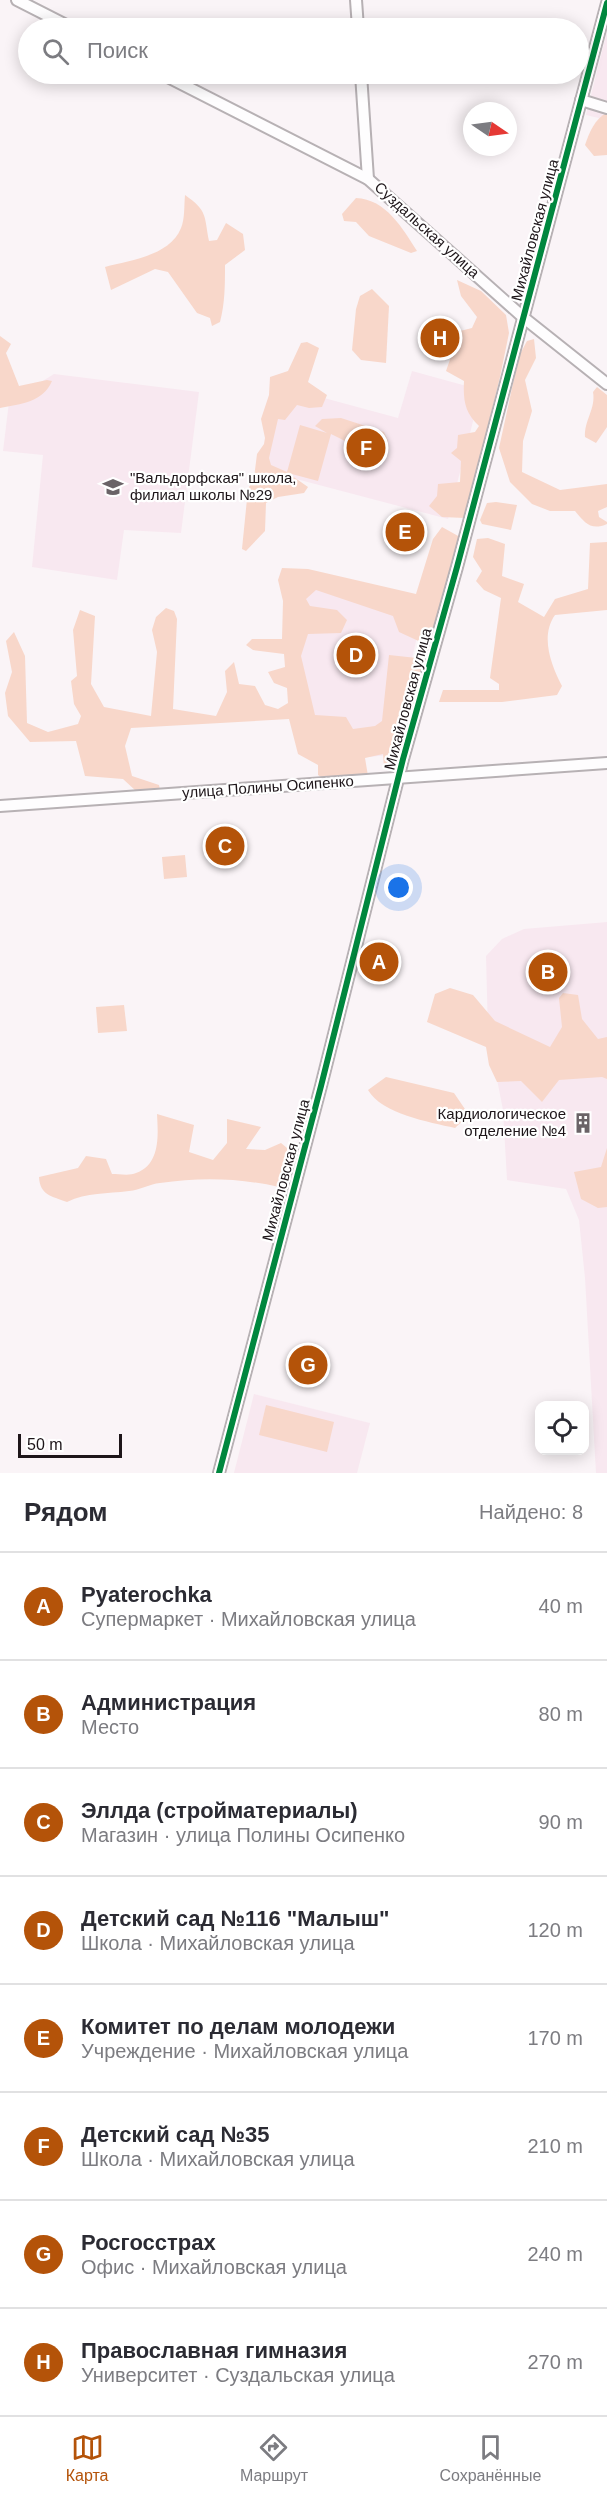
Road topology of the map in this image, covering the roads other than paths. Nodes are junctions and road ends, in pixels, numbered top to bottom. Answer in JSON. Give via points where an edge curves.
{"nodes":[{"id":1,"x":18,"y":0,"type":"edge"},
{"id":2,"x":356,"y":0,"type":"edge"},
{"id":3,"x":607,"y":3,"type":"edge"},
{"id":4,"x":53,"y":18,"type":"edge"},
{"id":5,"x":357,"y":18,"type":"edge"},
{"id":6,"x":589,"y":70,"type":"edge"},
{"id":7,"x":182,"y":84,"type":"edge"},
{"id":8,"x":362,"y":84,"type":"edge"},
{"id":9,"x":585,"y":84,"type":"edge"},
{"id":10,"x":581,"y":100,"type":"junction"},
{"id":11,"x":607,"y":108,"type":"edge"},
{"id":12,"x":368,"y":179,"type":"junction"},
{"id":13,"x":524,"y":318,"type":"junction"},
{"id":14,"x":607,"y":384,"type":"edge"},
{"id":15,"x":607,"y":763,"type":"edge"},
{"id":16,"x":399,"y":778,"type":"junction"},
{"id":17,"x":0,"y":806,"type":"edge"},
{"id":18,"x":219,"y":1473,"type":"edge"}],
"edges":[{"from":1,"to":4,"type":"street"},
{"from":2,"to":5,"type":"street"},
{"from":3,"to":6,"type":"street","name":"Михайловская улица"},
{"from":7,"to":12,"type":"street","name":"Суздальская улица"},
{"from":8,"to":12,"type":"street"},
{"from":9,"to":10,"type":"street","name":"Михайловская улица"},
{"from":10,"to":11,"type":"street"},
{"from":10,"to":13,"type":"street","name":"Михайловская улица"},
{"from":12,"to":13,"type":"street","name":"Суздальская улица"},
{"from":13,"to":14,"type":"street","name":"Суздальская улица"},
{"from":13,"to":16,"type":"street","name":"Михайловская улица"},
{"from":15,"to":16,"type":"street","name":"улица Полины Осипенко"},
{"from":16,"to":17,"type":"street","name":"улица Полины Осипенко"},
{"from":16,"to":18,"type":"street","name":"Михайловская улица"}]}
